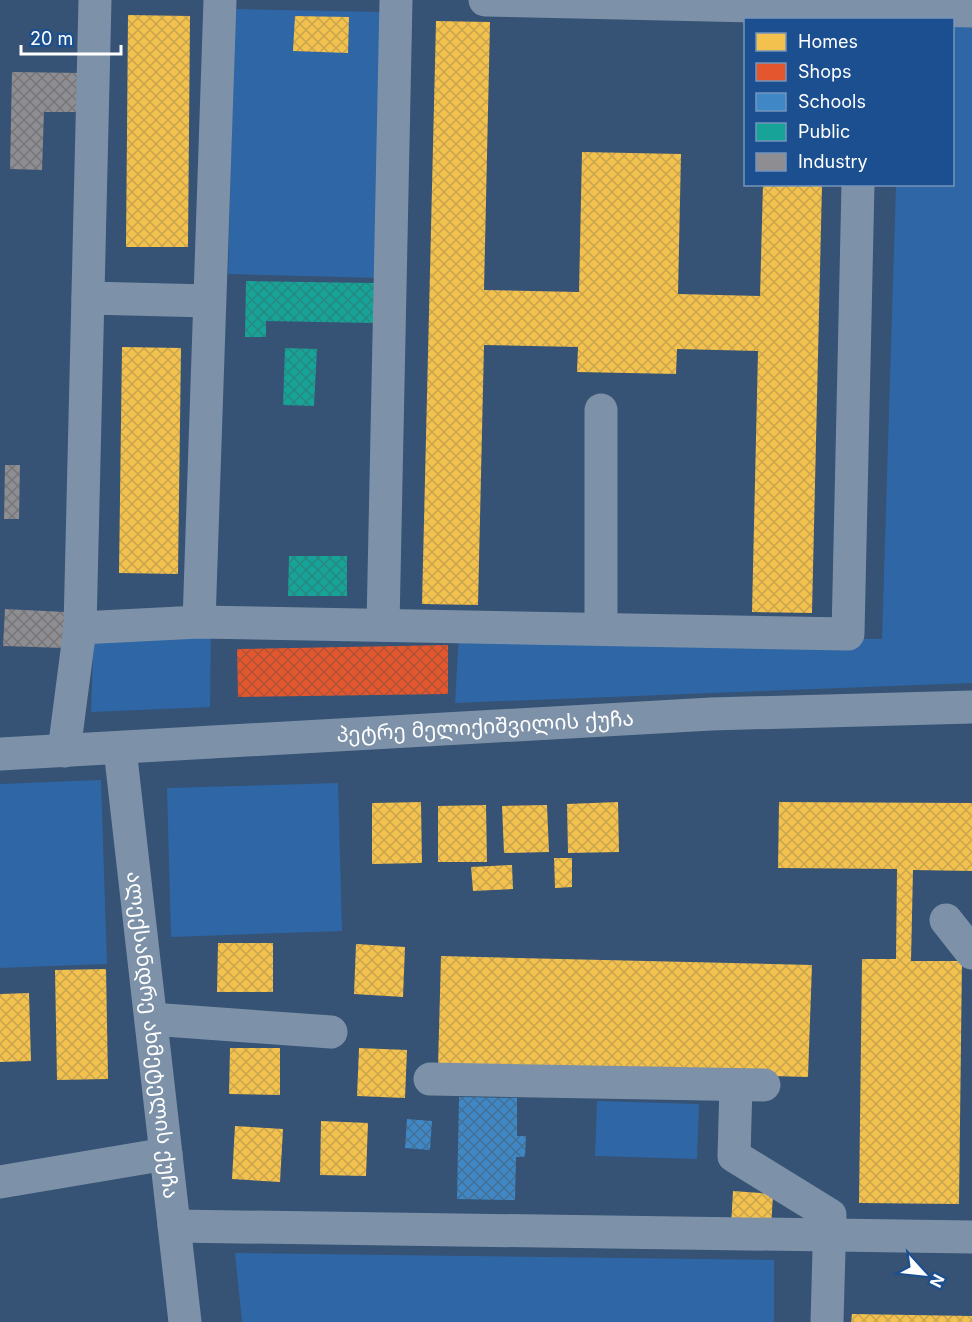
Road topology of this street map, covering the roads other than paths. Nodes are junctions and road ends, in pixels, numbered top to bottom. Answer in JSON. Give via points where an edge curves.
{"nodes":[{"id":1,"x":95,"y":0,"type":"edge"},
{"id":2,"x":220,"y":0,"type":"edge"},
{"id":3,"x":396,"y":0,"type":"edge"},
{"id":4,"x":485,"y":0,"type":"edge"},
{"id":5,"x":972,"y":11,"type":"edge"},
{"id":6,"x":861,"y":14,"type":"edge"},
{"id":7,"x":858,"y":186,"type":"edge"},
{"id":8,"x":88,"y":298,"type":"junction"},
{"id":9,"x":209,"y":301,"type":"junction"},
{"id":10,"x":601,"y":410,"type":"dead end"},
{"id":11,"x":199,"y":622,"type":"junction"},
{"id":12,"x":383,"y":625,"type":"junction"},
{"id":13,"x":80,"y":628,"type":"junction"},
{"id":14,"x":601,"y":629,"type":"junction"},
{"id":15,"x":972,"y":707,"type":"edge"},
{"id":16,"x":120,"y":749,"type":"junction"},
{"id":17,"x":64,"y":751,"type":"junction"},
{"id":18,"x":0,"y":753,"type":"edge"},
{"id":19,"x":946,"y":920,"type":"dead end"},
{"id":20,"x":972,"y":952,"type":"edge"},
{"id":21,"x":151,"y":1019,"type":"junction"},
{"id":22,"x":331,"y":1032,"type":"dead end"},
{"id":23,"x":430,"y":1079,"type":"dead end"},
{"id":24,"x":166,"y":1154,"type":"junction"},
{"id":25,"x":0,"y":1182,"type":"edge"},
{"id":26,"x":174,"y":1226,"type":"junction"},
{"id":27,"x":830,"y":1235,"type":"junction"},
{"id":28,"x":972,"y":1237,"type":"edge"},
{"id":29,"x":185,"y":1322,"type":"edge"},
{"id":30,"x":827,"y":1322,"type":"edge"}],
"edges":[{"from":1,"to":8,"type":"street"},
{"from":2,"to":9,"type":"street"},
{"from":3,"to":12,"type":"street"},
{"from":4,"to":6,"type":"street"},
{"from":5,"to":6,"type":"street"},
{"from":7,"to":14,"type":"street","via":[[848,634]]},
{"from":8,"to":9,"type":"street"},
{"from":8,"to":13,"type":"street"},
{"from":9,"to":11,"type":"street"},
{"from":10,"to":14,"type":"street"},
{"from":11,"to":12,"type":"street"},
{"from":11,"to":13,"type":"street"},
{"from":12,"to":14,"type":"street"},
{"from":13,"to":17,"type":"street"},
{"from":15,"to":16,"type":"street","name":"პეტრე მელიქიშვილის ქუჩა","via":[[711,714]]},
{"from":16,"to":17,"type":"street","name":"პეტრე მელიქიშვილის ქუჩა"},
{"from":16,"to":21,"type":"street","name":"ალექსანდრე ახმეტელის ქუჩა"},
{"from":17,"to":18,"type":"street","name":"პეტრე მელიქიშვილის ქუჩა"},
{"from":19,"to":20,"type":"street"},
{"from":21,"to":22,"type":"street"},
{"from":21,"to":24,"type":"street","name":"ალექსანდრე ახმეტელის ქუჩა"},
{"from":23,"to":27,"type":"street","via":[[750,1085],[734,1156],[830,1215]]},
{"from":24,"to":25,"type":"street"},
{"from":24,"to":26,"type":"street","name":"ალექსანდრე ახმეტელის ქუჩა"},
{"from":26,"to":27,"type":"street"},
{"from":26,"to":29,"type":"street","name":"ალექსანდრე ახმეტელის ქუჩა"},
{"from":27,"to":28,"type":"street"},
{"from":27,"to":30,"type":"street"}]}
